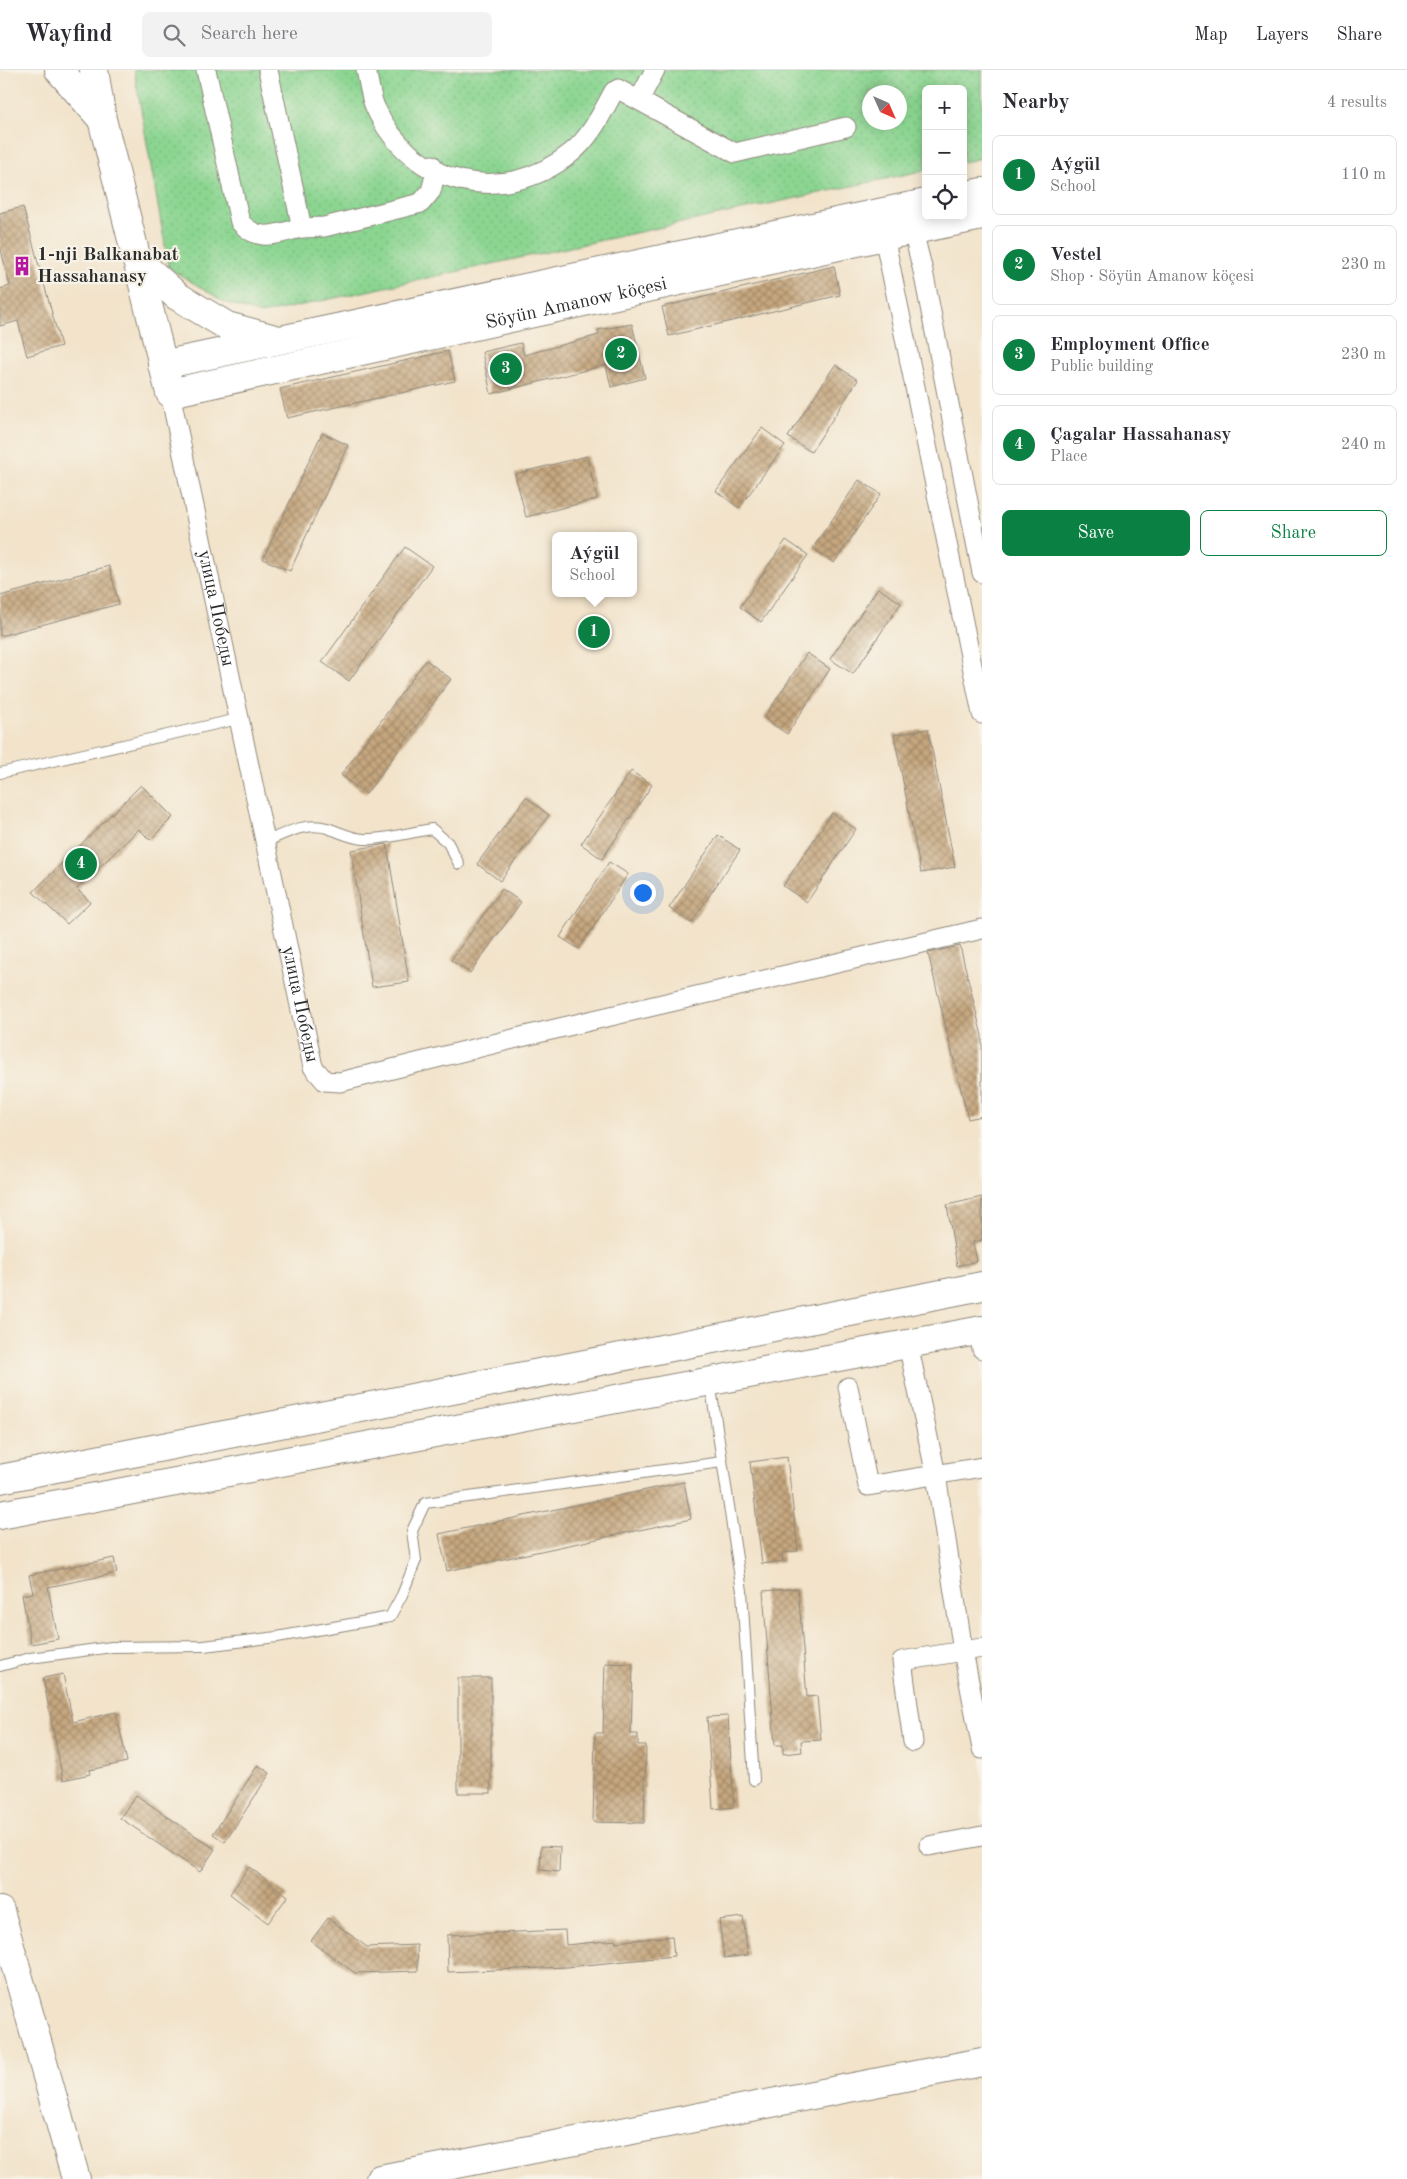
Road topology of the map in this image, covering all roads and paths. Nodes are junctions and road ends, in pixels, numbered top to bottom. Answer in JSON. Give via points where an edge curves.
{"nodes":[{"id":1,"x":59,"y":70,"type":"edge"},
{"id":2,"x":94,"y":70,"type":"edge"},
{"id":3,"x":206,"y":70,"type":"edge"},
{"id":4,"x":268,"y":70,"type":"edge"},
{"id":5,"x":366,"y":70,"type":"edge"},
{"id":6,"x":655,"y":70,"type":"edge"},
{"id":7,"x":639,"y":100,"type":"junction"},
{"id":8,"x":102,"y":119,"type":"junction"},
{"id":9,"x":846,"y":127,"type":"dead end"},
{"id":10,"x":434,"y":169,"type":"junction"},
{"id":11,"x":982,"y":192,"type":"edge"},
{"id":12,"x":967,"y":195,"type":"edge"},
{"id":13,"x":915,"y":214,"type":"edge"},
{"id":14,"x":982,"y":216,"type":"edge"},
{"id":15,"x":882,"y":224,"type":"junction"},
{"id":16,"x":302,"y":228,"type":"junction"},
{"id":17,"x":136,"y":259,"type":"junction"},
{"id":18,"x":279,"y":340,"type":"junction"},
{"id":19,"x":162,"y":365,"type":"junction"},
{"id":20,"x":170,"y":393,"type":"junction"},
{"id":21,"x":982,"y":573,"type":"edge"},
{"id":22,"x":982,"y":714,"type":"edge"},
{"id":23,"x":238,"y":719,"type":"junction"},
{"id":24,"x":0,"y":773,"type":"edge"},
{"id":25,"x":265,"y":842,"type":"junction"},
{"id":26,"x":459,"y":864,"type":"dead end"},
{"id":27,"x":982,"y":929,"type":"edge"},
{"id":28,"x":982,"y":1286,"type":"edge"},
{"id":29,"x":981,"y":1336,"type":"edge"},
{"id":30,"x":908,"y":1344,"type":"junction"},
{"id":31,"x":710,"y":1381,"type":"junction"},
{"id":32,"x":848,"y":1387,"type":"dead end"},
{"id":33,"x":722,"y":1462,"type":"junction"},
{"id":34,"x":982,"y":1467,"type":"edge"},
{"id":35,"x":936,"y":1475,"type":"junction"},
{"id":36,"x":0,"y":1479,"type":"edge"},
{"id":37,"x":0,"y":1515,"type":"edge"},
{"id":38,"x":982,"y":1648,"type":"edge"},
{"id":39,"x":963,"y":1651,"type":"junction"},
{"id":40,"x":0,"y":1666,"type":"edge"},
{"id":41,"x":913,"y":1742,"type":"dead end"},
{"id":42,"x":981,"y":1742,"type":"edge"},
{"id":43,"x":754,"y":1780,"type":"dead end"},
{"id":44,"x":982,"y":1836,"type":"edge"},
{"id":45,"x":929,"y":1846,"type":"dead end"},
{"id":46,"x":0,"y":1911,"type":"edge"},
{"id":47,"x":982,"y":2062,"type":"edge"},
{"id":48,"x":76,"y":2179,"type":"edge"},
{"id":49,"x":380,"y":2179,"type":"edge"}],
"edges":[{"from":1,"to":8,"type":"street"},
{"from":2,"to":8,"type":"street","name":"улица Победы"},
{"from":3,"to":16,"type":"street","via":[[240,222],[250,233],[264,236]]},
{"from":4,"to":16,"type":"street"},
{"from":5,"to":10,"type":"street","via":[[374,106],[391,135],[411,157]]},
{"from":6,"to":7,"type":"street"},
{"from":7,"to":9,"type":"street","via":[[735,153]]},
{"from":7,"to":10,"type":"street","via":[[616,90],[590,132],[572,152],[545,170],[513,182],[482,184],[454,180]]},
{"from":8,"to":17,"type":"street","name":"улица Победы"},
{"from":10,"to":16,"type":"street","via":[[431,191],[421,203],[324,227]]},
{"from":11,"to":12,"type":"street"},
{"from":13,"to":14,"type":"street","name":"Söyün Amanow köçesi"},
{"from":13,"to":15,"type":"street","name":"Söyün Amanow köçesi"},
{"from":13,"to":21,"type":"street","via":[[923,271]]},
{"from":15,"to":18,"type":"street","name":"Söyün Amanow köçesi"},
{"from":15,"to":20,"type":"street","name":"Söyün Amanow köçesi"},
{"from":15,"to":22,"type":"street"},
{"from":17,"to":18,"type":"street","via":[[177,296],[227,326]]},
{"from":17,"to":19,"type":"street","name":"улица Победы"},
{"from":18,"to":19,"type":"street","name":"Söyün Amanow köçesi"},
{"from":19,"to":20,"type":"street","name":"улица Победы"},
{"from":20,"to":23,"type":"street","name":"улица Победы"},
{"from":23,"to":24,"type":"lane"},
{"from":23,"to":25,"type":"street","name":"улица Победы"},
{"from":25,"to":26,"type":"lane","via":[[299,827],[315,826],[365,839],[432,829],[448,843]]},
{"from":25,"to":27,"type":"street","name":"улица Победы","via":[[313,1067],[324,1082],[340,1082]]},
{"from":28,"to":36,"type":"street"},
{"from":29,"to":30,"type":"street"},
{"from":30,"to":31,"type":"street"},
{"from":30,"to":35,"type":"street"},
{"from":31,"to":33,"type":"lane"},
{"from":31,"to":37,"type":"street"},
{"from":32,"to":35,"type":"street","via":[[868,1486]]},
{"from":33,"to":40,"type":"lane","via":[[425,1502],[412,1531],[416,1560],[390,1617],[268,1638],[204,1646],[112,1647],[30,1658]]},
{"from":33,"to":43,"type":"lane","via":[[742,1591]]},
{"from":34,"to":35,"type":"street"},
{"from":35,"to":39,"type":"street"},
{"from":38,"to":39,"type":"street"},
{"from":39,"to":41,"type":"street","via":[[902,1661]]},
{"from":39,"to":42,"type":"street"},
{"from":44,"to":45,"type":"street"},
{"from":46,"to":48,"type":"street"},
{"from":47,"to":49,"type":"street"}]}
